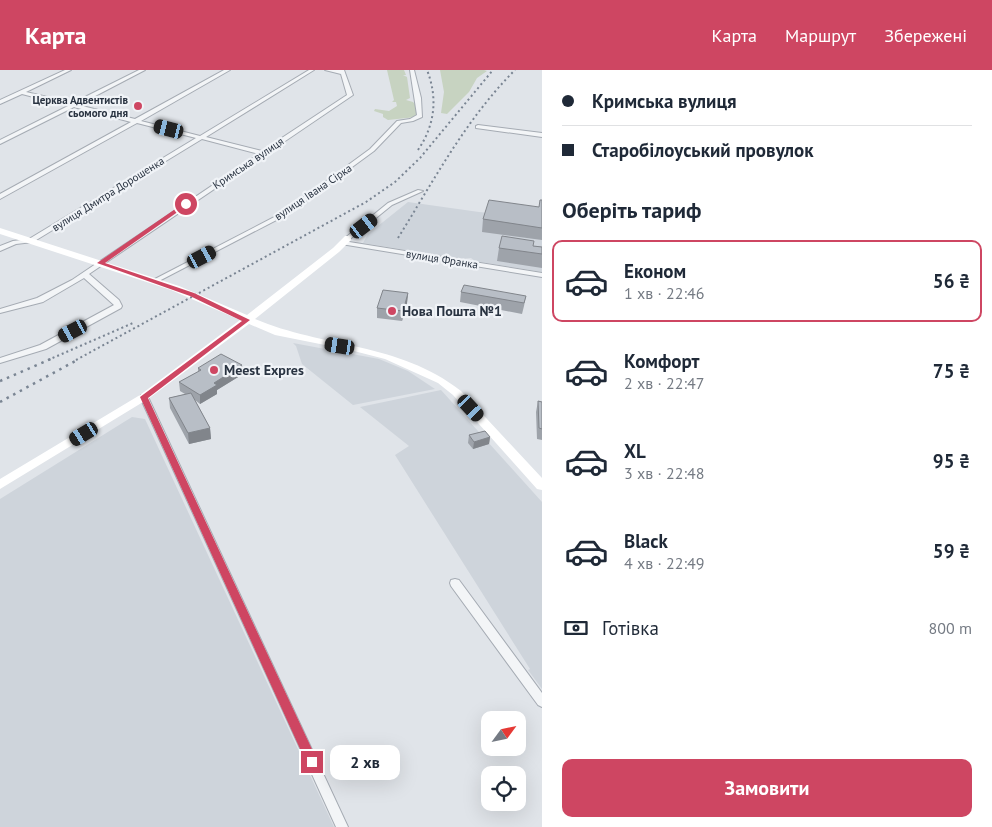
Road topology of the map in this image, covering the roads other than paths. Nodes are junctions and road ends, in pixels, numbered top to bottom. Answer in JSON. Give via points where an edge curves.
{"nodes":[{"id":1,"x":69,"y":70,"type":"edge"},
{"id":2,"x":144,"y":70,"type":"edge"},
{"id":3,"x":228,"y":70,"type":"edge"},
{"id":4,"x":312,"y":70,"type":"edge"},
{"id":5,"x":327,"y":70,"type":"edge"},
{"id":6,"x":412,"y":70,"type":"edge"},
{"id":7,"x":343,"y":71,"type":"edge"},
{"id":8,"x":21,"y":92,"type":"junction"},
{"id":9,"x":0,"y":102,"type":"edge"},
{"id":10,"x":74,"y":105,"type":"junction"},
{"id":11,"x":138,"y":122,"type":"junction"},
{"id":12,"x":478,"y":127,"type":"dead end"},
{"id":13,"x":542,"y":135,"type":"edge"},
{"id":14,"x":200,"y":137,"type":"junction"},
{"id":15,"x":0,"y":142,"type":"edge"},
{"id":16,"x":262,"y":153,"type":"junction"},
{"id":17,"x":420,"y":191,"type":"dead end"},
{"id":18,"x":0,"y":197,"type":"edge"},
{"id":19,"x":0,"y":231,"type":"edge"},
{"id":20,"x":32,"y":240,"type":"junction"},
{"id":21,"x":345,"y":240,"type":"junction"},
{"id":22,"x":0,"y":250,"type":"edge"},
{"id":23,"x":100,"y":263,"type":"junction"},
{"id":24,"x":84,"y":274,"type":"junction"},
{"id":25,"x":542,"y":276,"type":"edge"},
{"id":26,"x":155,"y":281,"type":"junction"},
{"id":27,"x":0,"y":310,"type":"edge"},
{"id":28,"x":246,"y":320,"type":"junction"},
{"id":29,"x":0,"y":361,"type":"edge"},
{"id":30,"x":144,"y":397,"type":"junction"},
{"id":31,"x":0,"y":485,"type":"edge"},
{"id":32,"x":542,"y":486,"type":"edge"},
{"id":33,"x":455,"y":582,"type":"dead end"},
{"id":34,"x":542,"y":702,"type":"edge"},
{"id":35,"x":342,"y":827,"type":"edge"}],
"edges":[{"from":1,"to":8,"type":"street"},
{"from":2,"to":10,"type":"street"},
{"from":3,"to":11,"type":"street"},
{"from":4,"to":14,"type":"street","name":"вулиця Дмитра Дорошенка"},
{"from":5,"to":7,"type":"street"},
{"from":6,"to":26,"type":"street","name":"вулиця Івана Сірка","via":[[420,116],[417,119],[398,122],[372,150],[286,213]]},
{"from":7,"to":16,"type":"street","name":"Кримська вулиця","via":[[350,95]]},
{"from":8,"to":9,"type":"street"},
{"from":8,"to":10,"type":"street"},
{"from":10,"to":11,"type":"street"},
{"from":10,"to":15,"type":"street"},
{"from":11,"to":14,"type":"street"},
{"from":11,"to":18,"type":"street"},
{"from":12,"to":13,"type":"street"},
{"from":14,"to":16,"type":"street"},
{"from":14,"to":20,"type":"street","name":"вулиця Дмитра Дорошенка"},
{"from":16,"to":23,"type":"street","name":"Кримська вулиця"},
{"from":17,"to":21,"type":"street","via":[[390,204]]},
{"from":19,"to":20,"type":"main road"},
{"from":20,"to":22,"type":"street","name":"вулиця Дмитра Дорошенка","via":[[15,242]]},
{"from":20,"to":23,"type":"main road"},
{"from":21,"to":25,"type":"street","name":"вулиця Франка"},
{"from":21,"to":28,"type":"main road"},
{"from":23,"to":24,"type":"street","name":"Кримська вулиця"},
{"from":23,"to":26,"type":"main road"},
{"from":24,"to":27,"type":"street","name":"Кримська вулиця","via":[[40,300]]},
{"from":24,"to":29,"type":"street","via":[[118,306],[43,347]]},
{"from":26,"to":28,"type":"main road"},
{"from":28,"to":30,"type":"main road"},
{"from":28,"to":32,"type":"main road","via":[[279,334],[351,347],[389,358],[442,381],[457,393]]},
{"from":30,"to":31,"type":"main road"},
{"from":30,"to":35,"type":"street"},
{"from":33,"to":34,"type":"street"}]}
